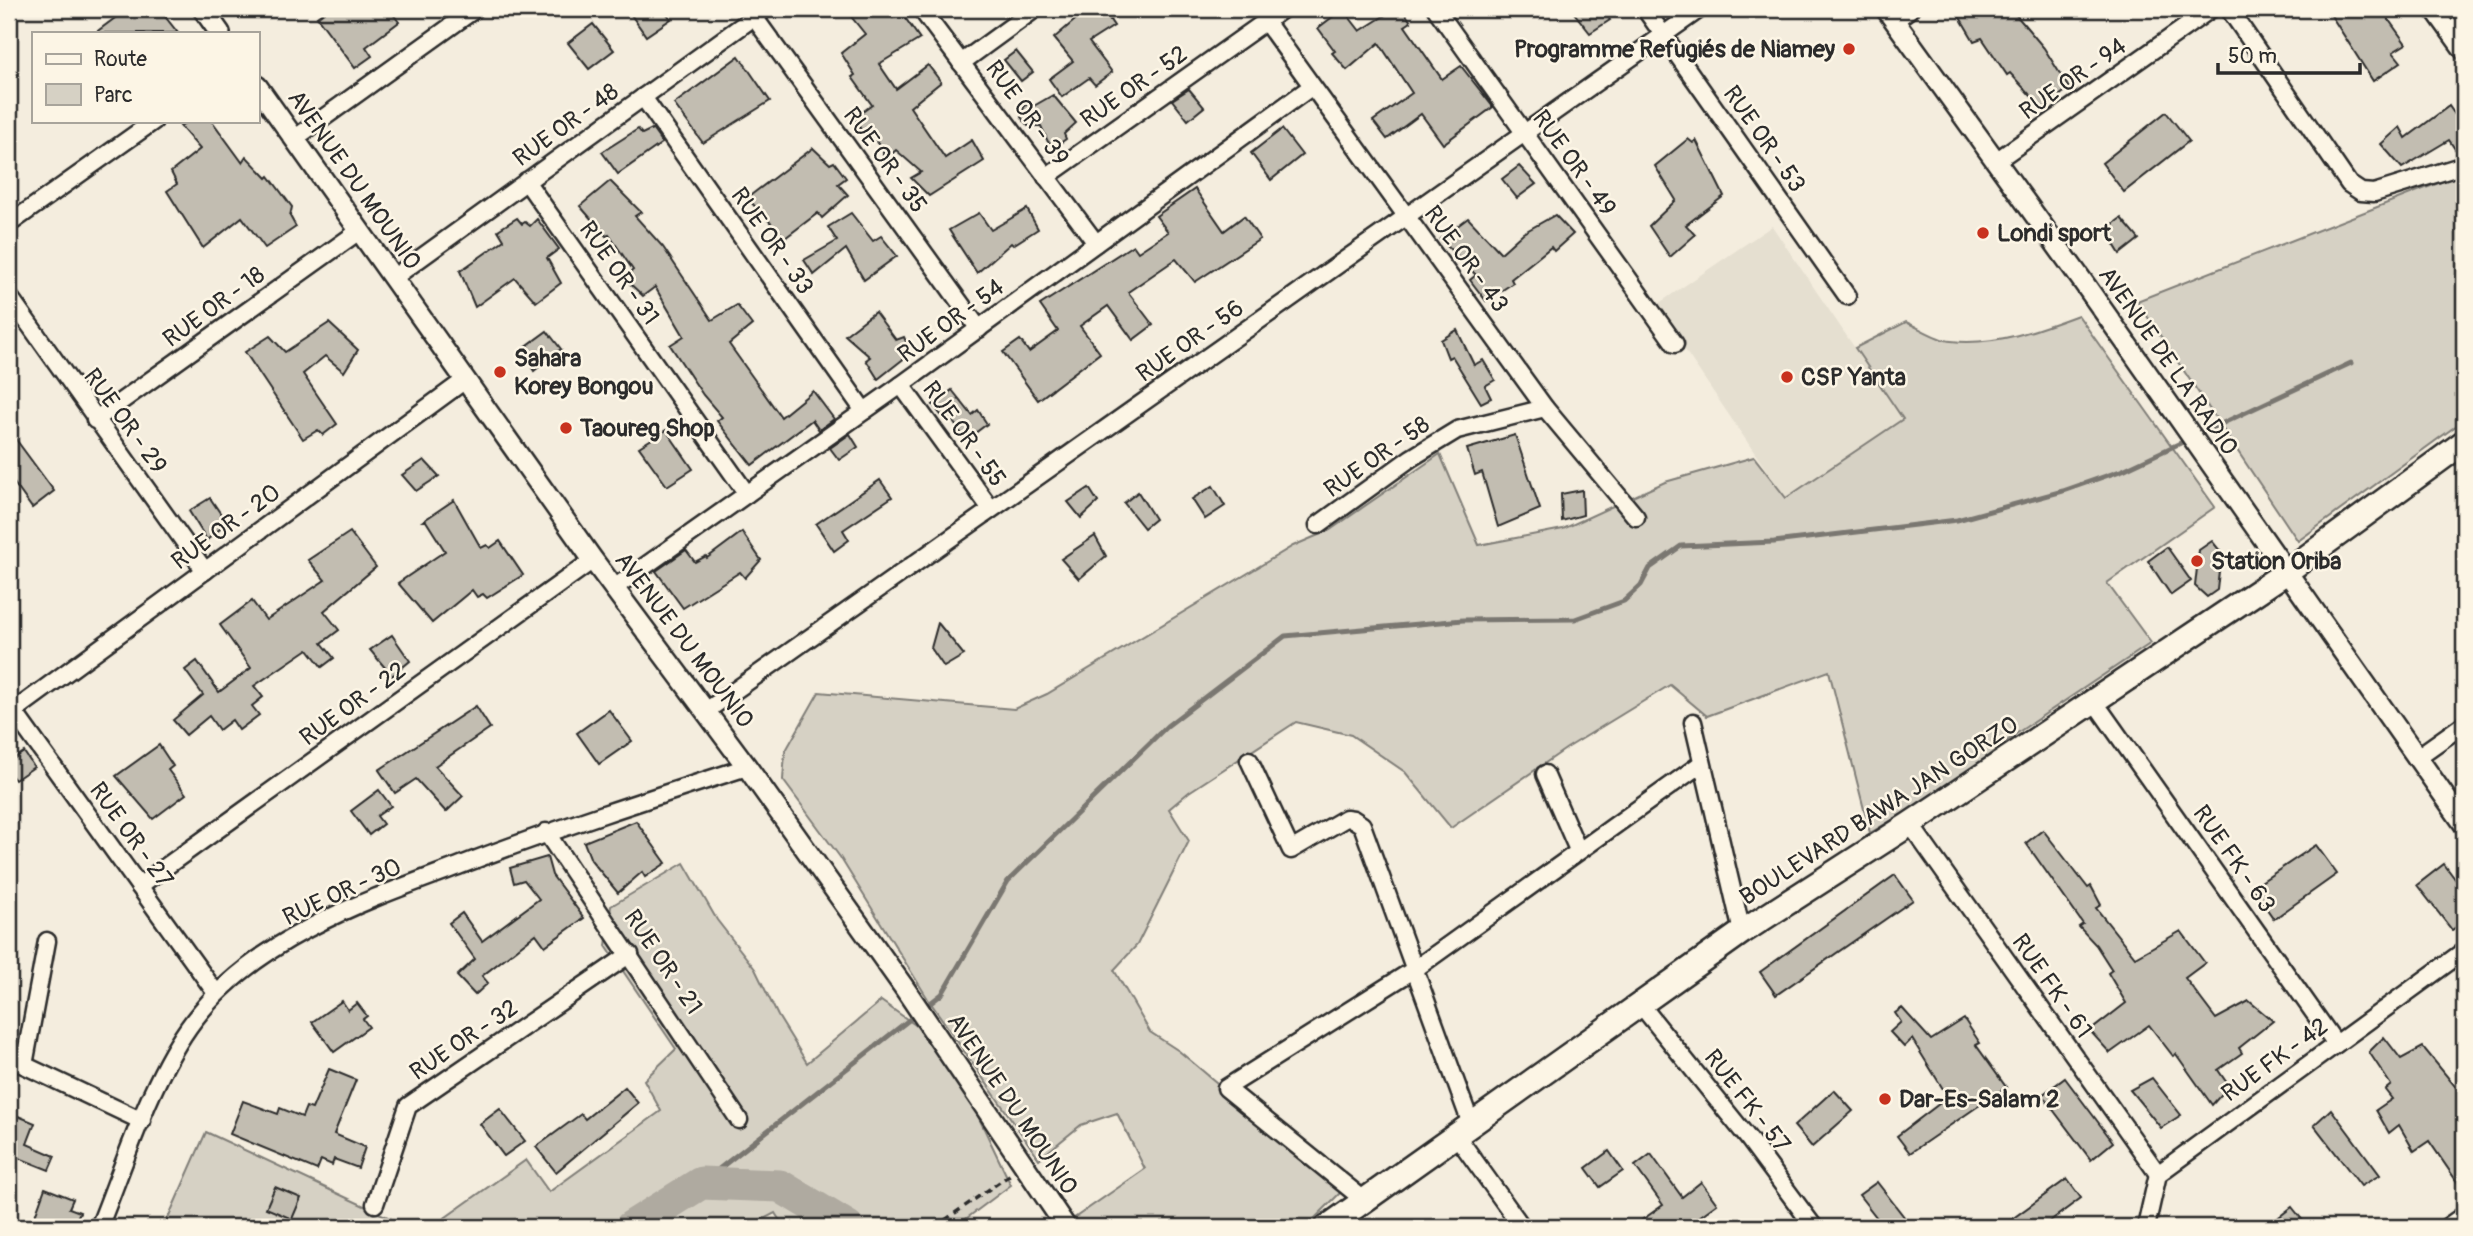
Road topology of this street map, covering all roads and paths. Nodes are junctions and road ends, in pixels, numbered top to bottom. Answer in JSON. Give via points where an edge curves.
{"nodes":[{"id":1,"x":203,"y":9,"type":"edge"},
{"id":2,"x":475,"y":9,"type":"edge"},
{"id":3,"x":921,"y":9,"type":"edge"},
{"id":4,"x":1035,"y":9,"type":"edge"},
{"id":5,"x":1283,"y":9,"type":"edge"},
{"id":6,"x":1436,"y":9,"type":"edge"},
{"id":7,"x":1645,"y":9,"type":"edge"},
{"id":8,"x":1700,"y":9,"type":"edge"},
{"id":9,"x":1910,"y":9,"type":"edge"},
{"id":10,"x":2211,"y":9,"type":"edge"},
{"id":11,"x":2229,"y":9,"type":"edge"},
{"id":12,"x":2433,"y":9,"type":"edge"},
{"id":13,"x":760,"y":13,"type":"edge"},
{"id":14,"x":1890,"y":15,"type":"edge"},
{"id":15,"x":2464,"y":21,"type":"edge"},
{"id":16,"x":1266,"y":22,"type":"junction"},
{"id":17,"x":219,"y":32,"type":"edge"},
{"id":18,"x":2450,"y":32,"type":"junction"},
{"id":19,"x":1663,"y":35,"type":"junction"},
{"id":20,"x":2464,"y":52,"type":"edge"},
{"id":21,"x":961,"y":63,"type":"junction"},
{"id":22,"x":1311,"y":87,"type":"junction"},
{"id":23,"x":259,"y":89,"type":"edge"},
{"id":24,"x":643,"y":97,"type":"junction"},
{"id":25,"x":153,"y":122,"type":"edge"},
{"id":26,"x":1524,"y":133,"type":"junction"},
{"id":27,"x":294,"y":139,"type":"junction"},
{"id":28,"x":1996,"y":161,"type":"junction"},
{"id":29,"x":2464,"y":165,"type":"edge"},
{"id":30,"x":1046,"y":177,"type":"junction"},
{"id":31,"x":526,"y":181,"type":"junction"},
{"id":32,"x":1407,"y":215,"type":"junction"},
{"id":33,"x":9,"y":224,"type":"edge"},
{"id":34,"x":359,"y":231,"type":"junction"},
{"id":35,"x":1096,"y":243,"type":"junction"},
{"id":36,"x":393,"y":278,"type":"junction"},
{"id":37,"x":9,"y":296,"type":"edge"},
{"id":38,"x":1847,"y":296,"type":"dead end"},
{"id":39,"x":979,"y":329,"type":"junction"},
{"id":40,"x":1675,"y":344,"type":"dead end"},
{"id":41,"x":465,"y":380,"type":"junction"},
{"id":42,"x":901,"y":385,"type":"junction"},
{"id":43,"x":1545,"y":408,"type":"junction"},
{"id":44,"x":864,"y":411,"type":"junction"},
{"id":45,"x":95,"y":420,"type":"junction"},
{"id":46,"x":2464,"y":442,"type":"edge"},
{"id":47,"x":747,"y":494,"type":"junction"},
{"id":48,"x":991,"y":509,"type":"junction"},
{"id":49,"x":1636,"y":517,"type":"dead end"},
{"id":50,"x":1318,"y":526,"type":"dead end"},
{"id":51,"x":593,"y":560,"type":"junction"},
{"id":52,"x":205,"y":571,"type":"junction"},
{"id":53,"x":2285,"y":573,"type":"junction"},
{"id":54,"x":614,"y":588,"type":"junction"},
{"id":55,"x":2094,"y":701,"type":"junction"},
{"id":56,"x":11,"y":708,"type":"edge"},
{"id":57,"x":706,"y":710,"type":"junction"},
{"id":58,"x":1693,"y":722,"type":"dead end"},
{"id":59,"x":2464,"y":724,"type":"edge"},
{"id":60,"x":2416,"y":758,"type":"junction"},
{"id":61,"x":1249,"y":760,"type":"dead end"},
{"id":62,"x":1702,"y":763,"type":"junction"},
{"id":63,"x":747,"y":767,"type":"junction"},
{"id":64,"x":1545,"y":774,"type":"dead end"},
{"id":65,"x":1910,"y":824,"type":"junction"},
{"id":66,"x":2464,"y":824,"type":"edge"},
{"id":67,"x":546,"y":832,"type":"junction"},
{"id":68,"x":1578,"y":850,"type":"junction"},
{"id":69,"x":139,"y":886,"type":"junction"},
{"id":70,"x":1742,"y":932,"type":"junction"},
{"id":71,"x":47,"y":941,"type":"dead end"},
{"id":72,"x":2464,"y":951,"type":"edge"},
{"id":73,"x":631,"y":954,"type":"junction"},
{"id":74,"x":1415,"y":969,"type":"junction"},
{"id":75,"x":216,"y":993,"type":"junction"},
{"id":76,"x":1641,"y":1005,"type":"junction"},
{"id":77,"x":2336,"y":1044,"type":"junction"},
{"id":78,"x":16,"y":1061,"type":"edge"},
{"id":79,"x":739,"y":1120,"type":"dead end"},
{"id":80,"x":142,"y":1121,"type":"junction"},
{"id":81,"x":1464,"y":1130,"type":"junction"},
{"id":82,"x":1024,"y":1165,"type":"junction"},
{"id":83,"x":2158,"y":1174,"type":"junction"},
{"id":84,"x":1364,"y":1200,"type":"junction"},
{"id":85,"x":375,"y":1204,"type":"dead end"},
{"id":86,"x":2464,"y":1214,"type":"edge"},
{"id":87,"x":99,"y":1227,"type":"edge"},
{"id":88,"x":935,"y":1227,"type":"edge"},
{"id":89,"x":1066,"y":1227,"type":"edge"},
{"id":90,"x":1326,"y":1227,"type":"edge"},
{"id":91,"x":1522,"y":1227,"type":"edge"},
{"id":92,"x":1814,"y":1227,"type":"edge"},
{"id":93,"x":2146,"y":1227,"type":"edge"},
{"id":94,"x":2447,"y":1227,"type":"edge"}],
"edges":[{"from":1,"to":17,"type":"street"},
{"from":2,"to":27,"type":"street"},
{"from":3,"to":21,"type":"street","name":"RUE OR - 39"},
{"from":4,"to":21,"type":"street"},
{"from":5,"to":16,"type":"street","name":"RUE OR - 52"},
{"from":6,"to":26,"type":"street","name":"RUE OR - 49"},
{"from":7,"to":19,"type":"street","name":"RUE OR - 53"},
{"from":8,"to":19,"type":"street","name":"RUE OR - 56"},
{"from":9,"to":14,"type":"street"},
{"from":10,"to":28,"type":"street","name":"RUE OR - 94"},
{"from":11,"to":29,"type":"street","via":[[2349,184],[2361,192]]},
{"from":12,"to":18,"type":"street"},
{"from":13,"to":24,"type":"street","name":"RUE OR - 48"},
{"from":13,"to":39,"type":"street","name":"RUE OR - 35"},
{"from":14,"to":28,"type":"street","name":"AVENUE DE LA RADIO"},
{"from":15,"to":18,"type":"street"},
{"from":16,"to":22,"type":"street","name":"RUE OR - 43"},
{"from":16,"to":30,"type":"street","name":"RUE OR - 52"},
{"from":18,"to":20,"type":"street"},
{"from":19,"to":26,"type":"street","name":"RUE OR - 56"},
{"from":19,"to":38,"type":"street","name":"RUE OR - 53"},
{"from":21,"to":30,"type":"street","name":"RUE OR - 39"},
{"from":22,"to":32,"type":"street","name":"RUE OR - 43"},
{"from":22,"to":35,"type":"street","name":"RUE OR - 54"},
{"from":23,"to":27,"type":"street","name":"AVENUE DU MOUNIO"},
{"from":24,"to":31,"type":"street","name":"RUE OR - 48"},
{"from":24,"to":44,"type":"street","name":"RUE OR - 33"},
{"from":25,"to":33,"type":"street"},
{"from":26,"to":32,"type":"street","name":"RUE OR - 56"},
{"from":26,"to":40,"type":"street","name":"RUE OR - 49"},
{"from":27,"to":34,"type":"street","name":"AVENUE DU MOUNIO"},
{"from":28,"to":53,"type":"street","name":"AVENUE DE LA RADIO"},
{"from":30,"to":35,"type":"street","name":"RUE OR - 39"},
{"from":31,"to":36,"type":"street","name":"RUE OR - 48"},
{"from":31,"to":47,"type":"street","name":"RUE OR - 31"},
{"from":32,"to":43,"type":"street","name":"RUE OR - 43"},
{"from":32,"to":48,"type":"street","name":"RUE OR - 56"},
{"from":34,"to":36,"type":"street","name":"AVENUE DU MOUNIO"},
{"from":34,"to":45,"type":"street","name":"RUE OR - 18"},
{"from":35,"to":39,"type":"street","name":"RUE OR - 54"},
{"from":36,"to":41,"type":"street","name":"AVENUE DU MOUNIO"},
{"from":37,"to":45,"type":"street","name":"RUE OR - 29"},
{"from":39,"to":42,"type":"street","name":"RUE OR - 54"},
{"from":41,"to":51,"type":"street","name":"AVENUE DU MOUNIO"},
{"from":41,"to":52,"type":"street","name":"RUE OR - 20"},
{"from":42,"to":44,"type":"street","name":"RUE OR - 54"},
{"from":42,"to":48,"type":"street","name":"RUE OR - 55"},
{"from":43,"to":49,"type":"street","name":"RUE OR - 43"},
{"from":43,"to":50,"type":"street","name":"RUE OR - 58","via":[[1457,430]]},
{"from":44,"to":47,"type":"street","name":"RUE OR - 54"},
{"from":45,"to":52,"type":"street","name":"RUE OR - 29"},
{"from":46,"to":53,"type":"main road","name":"BOULEVARD BAWA JAN GORZO"},
{"from":47,"to":54,"type":"street","name":"RUE OR - 54"},
{"from":48,"to":57,"type":"street","name":"RUE OR - 56"},
{"from":51,"to":54,"type":"street","name":"AVENUE DU MOUNIO"},
{"from":51,"to":69,"type":"street","name":"RUE OR - 22"},
{"from":52,"to":56,"type":"street","name":"RUE OR - 20"},
{"from":53,"to":55,"type":"main road","name":"BOULEVARD BAWA JAN GORZO"},
{"from":53,"to":60,"type":"street","name":"AVENUE DE LA RADIO"},
{"from":54,"to":57,"type":"street","name":"AVENUE DU MOUNIO"},
{"from":55,"to":65,"type":"main road","name":"BOULEVARD BAWA JAN GORZO"},
{"from":55,"to":77,"type":"street","name":"RUE FK - 63"},
{"from":56,"to":69,"type":"street","name":"RUE OR - 27"},
{"from":57,"to":63,"type":"street","name":"AVENUE DU MOUNIO"},
{"from":58,"to":62,"type":"street"},
{"from":59,"to":60,"type":"street"},
{"from":60,"to":66,"type":"street","name":"AVENUE DE LA RADIO"},
{"from":61,"to":74,"type":"street","via":[[1291,850],[1346,818],[1362,825]]},
{"from":62,"to":68,"type":"street"},
{"from":62,"to":70,"type":"street"},
{"from":63,"to":67,"type":"street","name":"RUE OR - 30"},
{"from":63,"to":82,"type":"street","name":"AVENUE DU MOUNIO"},
{"from":64,"to":68,"type":"street"},
{"from":65,"to":70,"type":"main road","name":"BOULEVARD BAWA JAN GORZO"},
{"from":65,"to":83,"type":"street","name":"RUE FK - 61"},
{"from":67,"to":73,"type":"street","name":"RUE OR - 21"},
{"from":67,"to":75,"type":"street","name":"RUE OR - 30","via":[[334,916],[290,940]]},
{"from":68,"to":74,"type":"street"},
{"from":69,"to":75,"type":"street","name":"RUE OR - 27"},
{"from":70,"to":76,"type":"main road","name":"BOULEVARD BAWA JAN GORZO"},
{"from":71,"to":78,"type":"street"},
{"from":72,"to":77,"type":"street","name":"RUE FK - 42"},
{"from":73,"to":79,"type":"street","name":"RUE OR - 21"},
{"from":73,"to":85,"type":"street","name":"RUE OR - 32","via":[[408,1106]]},
{"from":74,"to":81,"type":"street"},
{"from":74,"to":84,"type":"street","via":[[1226,1088]]},
{"from":75,"to":80,"type":"street","name":"RUE OR - 30","via":[[172,1053]]},
{"from":76,"to":81,"type":"main road","name":"BOULEVARD BAWA JAN GORZO"},
{"from":76,"to":92,"type":"street","name":"RUE FK - 57"},
{"from":77,"to":83,"type":"street","name":"RUE FK - 42"},
{"from":78,"to":80,"type":"street"},
{"from":80,"to":87,"type":"street","name":"RUE OR - 30"},
{"from":81,"to":84,"type":"main road","name":"BOULEVARD BAWA JAN GORZO"},
{"from":81,"to":91,"type":"street"},
{"from":82,"to":88,"type":"path"},
{"from":82,"to":89,"type":"street","name":"AVENUE DU MOUNIO"},
{"from":83,"to":93,"type":"street"},
{"from":84,"to":90,"type":"main road","name":"BOULEVARD BAWA JAN GORZO"},
{"from":86,"to":94,"type":"street"}]}
